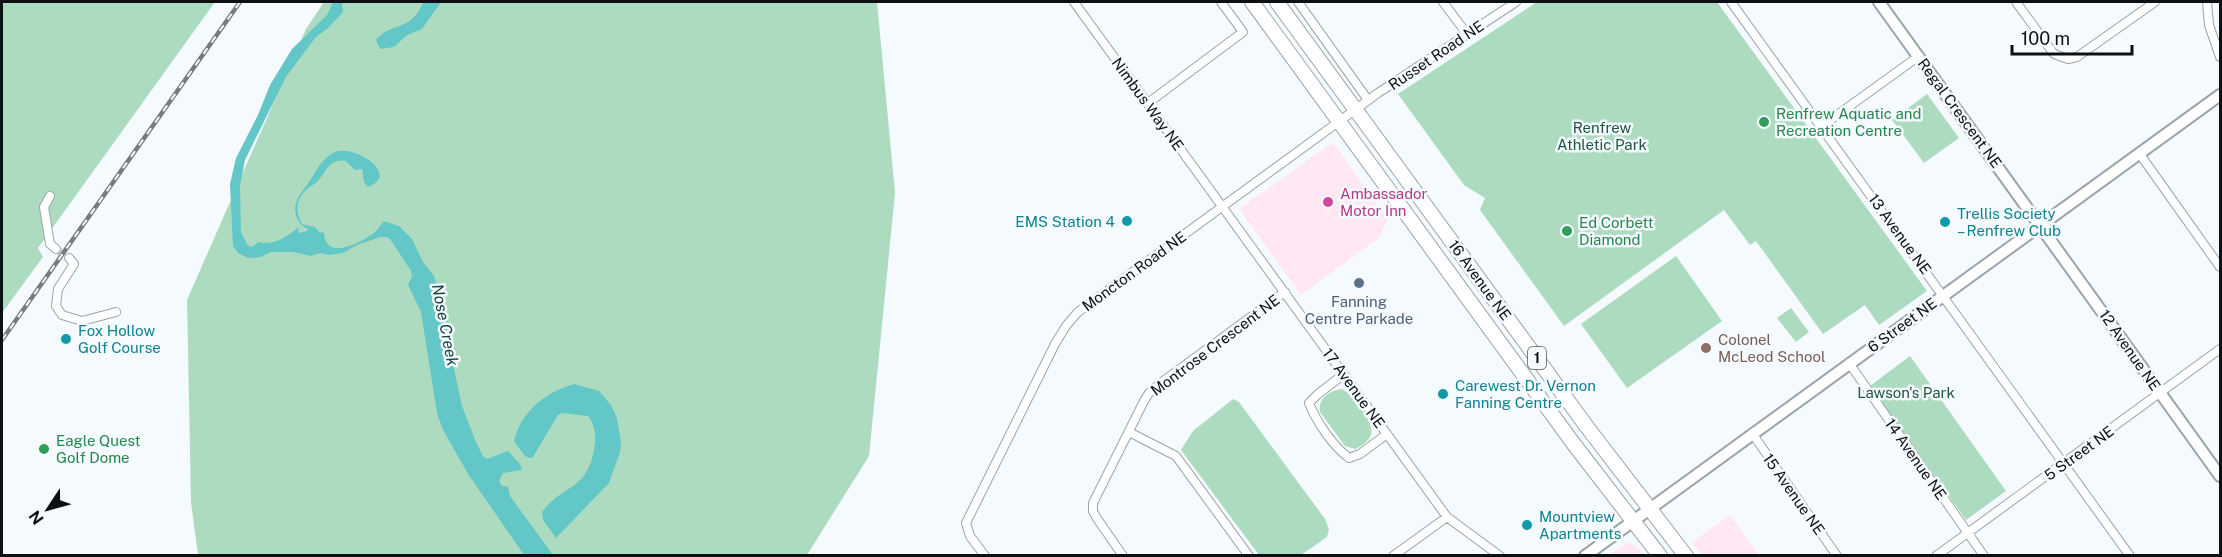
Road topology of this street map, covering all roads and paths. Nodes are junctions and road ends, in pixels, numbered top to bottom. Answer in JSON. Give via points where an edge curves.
{"nodes":[{"id":1,"x":1074,"y":2,"type":"edge"},
{"id":2,"x":1221,"y":2,"type":"edge"},
{"id":3,"x":1252,"y":2,"type":"edge"},
{"id":4,"x":1277,"y":2,"type":"edge"},
{"id":5,"x":1298,"y":2,"type":"edge"},
{"id":6,"x":1443,"y":2,"type":"edge"},
{"id":7,"x":1516,"y":2,"type":"edge"},
{"id":8,"x":1731,"y":2,"type":"edge"},
{"id":9,"x":1880,"y":2,"type":"edge"},
{"id":10,"x":2016,"y":2,"type":"edge"},
{"id":11,"x":2155,"y":2,"type":"edge"},
{"id":12,"x":2207,"y":2,"type":"edge"},
{"id":13,"x":1467,"y":34,"type":"junction"},
{"id":14,"x":1919,"y":56,"type":"junction"},
{"id":15,"x":2220,"y":57,"type":"edge"},
{"id":16,"x":2220,"y":95,"type":"edge"},
{"id":17,"x":1368,"y":100,"type":"junction"},
{"id":18,"x":1148,"y":103,"type":"junction"},
{"id":19,"x":1356,"y":109,"type":"junction"},
{"id":20,"x":1340,"y":122,"type":"junction"},
{"id":21,"x":1822,"y":126,"type":"junction"},
{"id":22,"x":2139,"y":153,"type":"junction"},
{"id":23,"x":50,"y":196,"type":"dead end"},
{"id":24,"x":1223,"y":206,"type":"junction"},
{"id":25,"x":2040,"y":224,"type":"junction"},
{"id":26,"x":56,"y":249,"type":"tunnel mouth"},
{"id":27,"x":69,"y":258,"type":"dead end"},
{"id":28,"x":2220,"y":267,"type":"edge"},
{"id":29,"x":1285,"y":292,"type":"junction"},
{"id":30,"x":1944,"y":295,"type":"junction"},
{"id":31,"x":116,"y":312,"type":"dead end"},
{"id":32,"x":2220,"y":349,"type":"edge"},
{"id":33,"x":1849,"y":363,"type":"junction"},
{"id":34,"x":1344,"y":374,"type":"junction"},
{"id":35,"x":2161,"y":393,"type":"junction"},
{"id":36,"x":1129,"y":432,"type":"junction"},
{"id":37,"x":1752,"y":433,"type":"junction"},
{"id":38,"x":1388,"y":434,"type":"junction"},
{"id":39,"x":2063,"y":464,"type":"junction"},
{"id":40,"x":2220,"y":476,"type":"edge"},
{"id":41,"x":1650,"y":508,"type":"junction"},
{"id":42,"x":1447,"y":517,"type":"junction"},
{"id":43,"x":1633,"y":520,"type":"junction"},
{"id":44,"x":1968,"y":532,"type":"junction"},
{"id":45,"x":985,"y":555,"type":"edge"},
{"id":46,"x":1123,"y":555,"type":"edge"},
{"id":47,"x":1249,"y":555,"type":"edge"},
{"id":48,"x":1393,"y":555,"type":"edge"},
{"id":49,"x":1500,"y":555,"type":"edge"},
{"id":50,"x":1585,"y":555,"type":"edge"},
{"id":51,"x":1660,"y":555,"type":"edge"},
{"id":52,"x":1686,"y":555,"type":"edge"},
{"id":53,"x":1837,"y":555,"type":"edge"},
{"id":54,"x":1936,"y":555,"type":"edge"},
{"id":55,"x":1984,"y":555,"type":"edge"},
{"id":56,"x":2130,"y":555,"type":"edge"}],
"edges":[{"from":1,"to":18,"type":"street","name":"Nimbus Way NE"},
{"from":2,"to":18,"type":"street","via":[[1243,32]]},
{"from":3,"to":20,"type":"highway","name":"16 Avenue NE","number":"1"},
{"from":4,"to":19,"type":"highway","name":"16 Avenue NE","number":"1"},
{"from":5,"to":17,"type":"street"},
{"from":6,"to":13,"type":"street"},
{"from":7,"to":13,"type":"street","name":"Russet Road NE"},
{"from":8,"to":21,"type":"street","name":"13 Avenue NE"},
{"from":9,"to":14,"type":"street","name":"Regal Crescent NE"},
{"from":10,"to":11,"type":"street","via":[[2054,54],[2068,59],[2077,57]]},
{"from":12,"to":15,"type":"street","via":[[2209,25]]},
{"from":13,"to":17,"type":"street","name":"Russet Road NE"},
{"from":14,"to":21,"type":"street"},
{"from":14,"to":25,"type":"street","name":"Regal Crescent NE"},
{"from":16,"to":22,"type":"street","name":"6 Street NE"},
{"from":17,"to":19,"type":"street","name":"Russet Road NE"},
{"from":18,"to":24,"type":"street","name":"Nimbus Way NE"},
{"from":19,"to":20,"type":"street","name":"Moncton Road NE"},
{"from":19,"to":41,"type":"highway","name":"16 Avenue NE","number":"1"},
{"from":20,"to":24,"type":"street","name":"Moncton Road NE"},
{"from":20,"to":43,"type":"highway","name":"16 Avenue NE","number":"1"},
{"from":21,"to":30,"type":"street","name":"13 Avenue NE"},
{"from":22,"to":25,"type":"street","name":"6 Street NE"},
{"from":22,"to":28,"type":"street"},
{"from":23,"to":26,"type":"street","via":[[44,207],[50,244]]},
{"from":24,"to":29,"type":"street","name":"17 Avenue NE"},
{"from":24,"to":45,"type":"street","name":"Moncton Road NE","via":[[1086,306],[1066,326],[966,523],[970,536]]},
{"from":25,"to":30,"type":"street","name":"6 Street NE"},
{"from":25,"to":35,"type":"street","name":"12 Avenue NE"},
{"from":27,"to":31,"type":"street","via":[[74,264],[57,289],[56,306],[62,315],[82,321]]},
{"from":29,"to":34,"type":"street","name":"17 Avenue NE"},
{"from":29,"to":36,"type":"street","name":"Montrose Crescent NE","via":[[1155,387]]},
{"from":30,"to":33,"type":"street","name":"6 Street NE"},
{"from":30,"to":39,"type":"street","name":"13 Avenue NE"},
{"from":32,"to":35,"type":"street","name":"5 Street NE"},
{"from":33,"to":37,"type":"street","name":"6 Street NE"},
{"from":33,"to":44,"type":"street","name":"14 Avenue NE"},
{"from":34,"to":38,"type":"street","name":"17 Avenue NE"},
{"from":34,"to":38,"type":"street","via":[[1309,404],[1340,451],[1349,458]]},
{"from":35,"to":39,"type":"street","name":"5 Street NE"},
{"from":35,"to":40,"type":"street","name":"12 Avenue NE"},
{"from":36,"to":46,"type":"street","name":"Montrose Crescent NE","via":[[1093,503],[1096,517]]},
{"from":36,"to":47,"type":"street","via":[[1176,456]]},
{"from":37,"to":41,"type":"street","name":"6 Street NE"},
{"from":37,"to":53,"type":"street","name":"15 Avenue NE"},
{"from":38,"to":42,"type":"street","name":"17 Avenue NE"},
{"from":39,"to":44,"type":"street","name":"5 Street NE"},
{"from":39,"to":56,"type":"street","name":"13 Avenue NE"},
{"from":41,"to":43,"type":"street","name":"6 Street NE"},
{"from":41,"to":52,"type":"highway","name":"16 Avenue NE","number":"1"},
{"from":42,"to":48,"type":"street"},
{"from":42,"to":49,"type":"street","name":"17 Avenue NE"},
{"from":43,"to":50,"type":"street","name":"6 Street NE"},
{"from":43,"to":51,"type":"highway","name":"16 Avenue NE","number":"1"},
{"from":44,"to":54,"type":"street","name":"5 Street NE"},
{"from":44,"to":55,"type":"street","name":"14 Avenue NE"}]}
